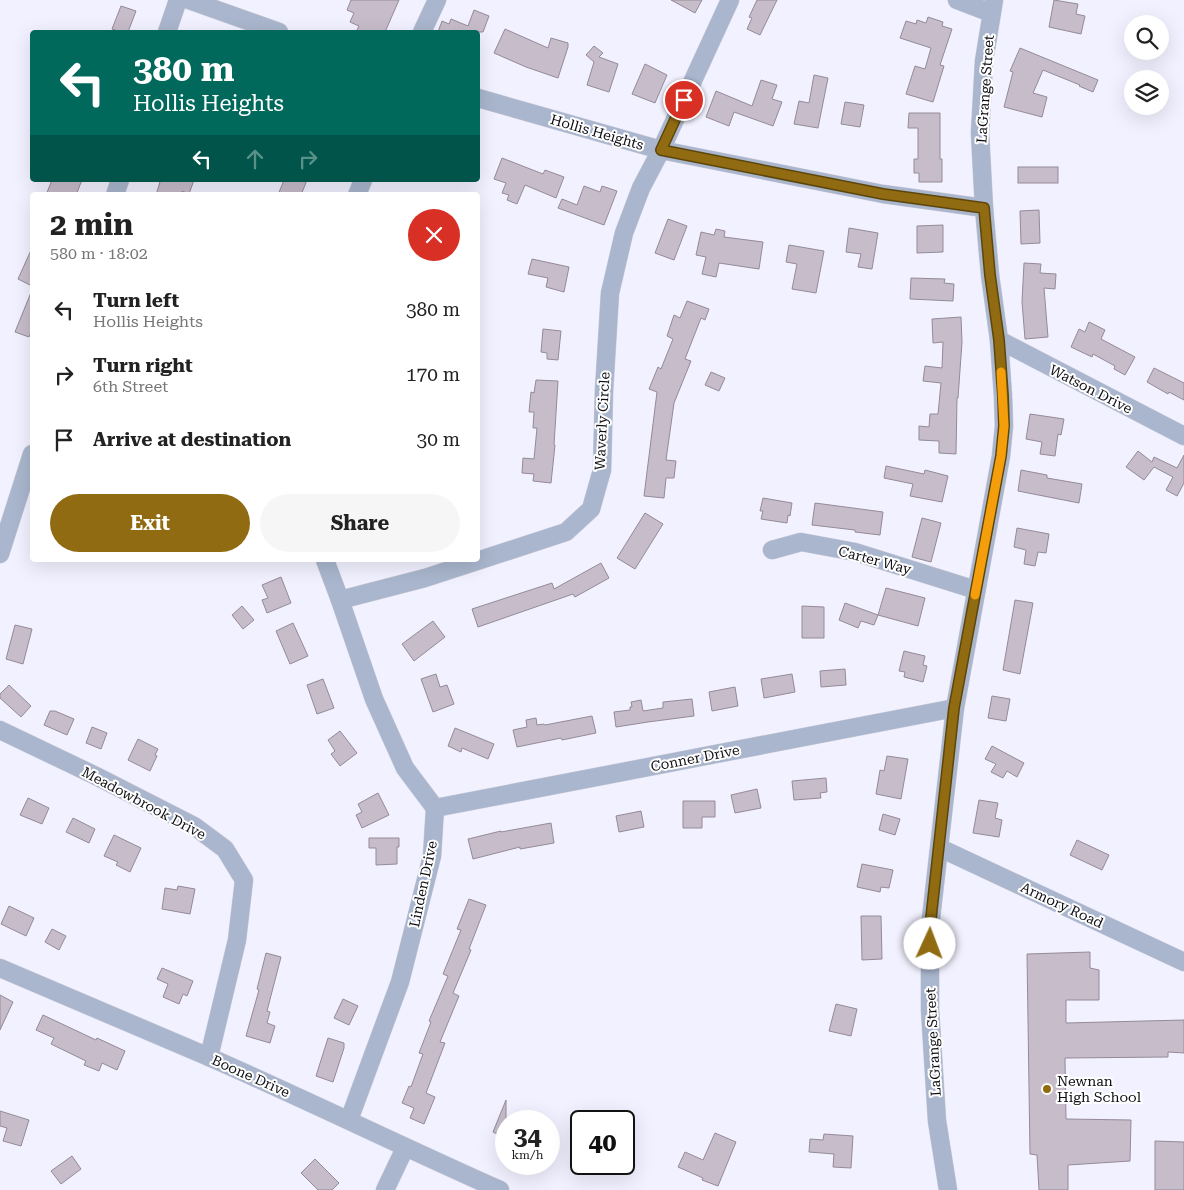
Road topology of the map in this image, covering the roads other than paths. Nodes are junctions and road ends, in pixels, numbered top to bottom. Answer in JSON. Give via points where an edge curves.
{"nodes":[{"id":1,"x":178,"y":0,"type":"edge"},
{"id":2,"x":189,"y":0,"type":"edge"},
{"id":3,"x":437,"y":0,"type":"edge"},
{"id":4,"x":730,"y":0,"type":"edge"},
{"id":5,"x":957,"y":0,"type":"edge"},
{"id":6,"x":992,"y":6,"type":"edge"},
{"id":7,"x":168,"y":30,"type":"edge"},
{"id":8,"x":273,"y":30,"type":"edge"},
{"id":9,"x":423,"y":30,"type":"edge"},
{"id":10,"x":480,"y":99,"type":"edge"},
{"id":11,"x":661,"y":150,"type":"junction"},
{"id":12,"x":984,"y":208,"type":"junction"},
{"id":13,"x":999,"y":340,"type":"junction"},
{"id":14,"x":1184,"y":436,"type":"edge"},
{"id":15,"x":30,"y":460,"type":"edge"},
{"id":16,"x":772,"y":550,"type":"dead end"},
{"id":17,"x":0,"y":554,"type":"edge"},
{"id":18,"x":480,"y":560,"type":"edge"},
{"id":19,"x":325,"y":562,"type":"edge"},
{"id":20,"x":473,"y":562,"type":"edge"},
{"id":21,"x":976,"y":590,"type":"junction"},
{"id":22,"x":340,"y":600,"type":"junction"},
{"id":23,"x":954,"y":708,"type":"junction"},
{"id":24,"x":0,"y":730,"type":"edge"},
{"id":25,"x":435,"y":808,"type":"junction"},
{"id":26,"x":940,"y":848,"type":"junction"},
{"id":27,"x":1184,"y":962,"type":"edge"},
{"id":28,"x":0,"y":968,"type":"edge"},
{"id":29,"x":209,"y":1057,"type":"junction"},
{"id":30,"x":349,"y":1120,"type":"junction"},
{"id":31,"x":405,"y":1148,"type":"junction"},
{"id":32,"x":386,"y":1190,"type":"edge"},
{"id":33,"x":500,"y":1190,"type":"edge"},
{"id":34,"x":948,"y":1190,"type":"edge"}],
"edges":[{"from":1,"to":7,"type":"street"},
{"from":2,"to":8,"type":"street"},
{"from":3,"to":9,"type":"street"},
{"from":4,"to":11,"type":"street","name":"Waverly Circle"},
{"from":5,"to":6,"type":"street"},
{"from":6,"to":12,"type":"street","name":"LaGrange Street","via":[[984,61],[980,132]]},
{"from":10,"to":11,"type":"street","name":"Hollis Heights"},
{"from":11,"to":12,"type":"street","name":"Hollis Heights","via":[[883,194]]},
{"from":11,"to":18,"type":"street","name":"Waverly Circle","via":[[624,233],[610,294],[602,470],[590,509],[566,532]]},
{"from":12,"to":13,"type":"street","name":"LaGrange Street"},
{"from":13,"to":14,"type":"street","name":"Watson Drive"},
{"from":13,"to":21,"type":"street","name":"LaGrange Street","via":[[1004,426]]},
{"from":15,"to":17,"type":"street"},
{"from":16,"to":21,"type":"street","name":"Carter Way","via":[[801,542],[856,552]]},
{"from":19,"to":22,"type":"street"},
{"from":20,"to":22,"type":"street","name":"Waverly Circle"},
{"from":21,"to":23,"type":"street","name":"LaGrange Street"},
{"from":22,"to":25,"type":"street","via":[[374,699],[405,768]]},
{"from":23,"to":25,"type":"street","name":"Conner Drive"},
{"from":23,"to":26,"type":"street","name":"LaGrange Street"},
{"from":24,"to":29,"type":"street","name":"Meadowbrook Drive","via":[[194,826],[225,848],[244,880],[238,940]]},
{"from":25,"to":30,"type":"street","name":"Linden Drive","via":[[432,856],[400,982]]},
{"from":26,"to":27,"type":"street","name":"Armory Road"},
{"from":26,"to":34,"type":"street","name":"LaGrange Street","via":[[930,927],[930,1010],[937,1121]]},
{"from":28,"to":29,"type":"street","name":"Boone Drive"},
{"from":29,"to":30,"type":"street","name":"Boone Drive"},
{"from":30,"to":31,"type":"street","name":"Boone Drive"},
{"from":31,"to":32,"type":"street"},
{"from":31,"to":33,"type":"street","name":"Boone Drive"}]}
